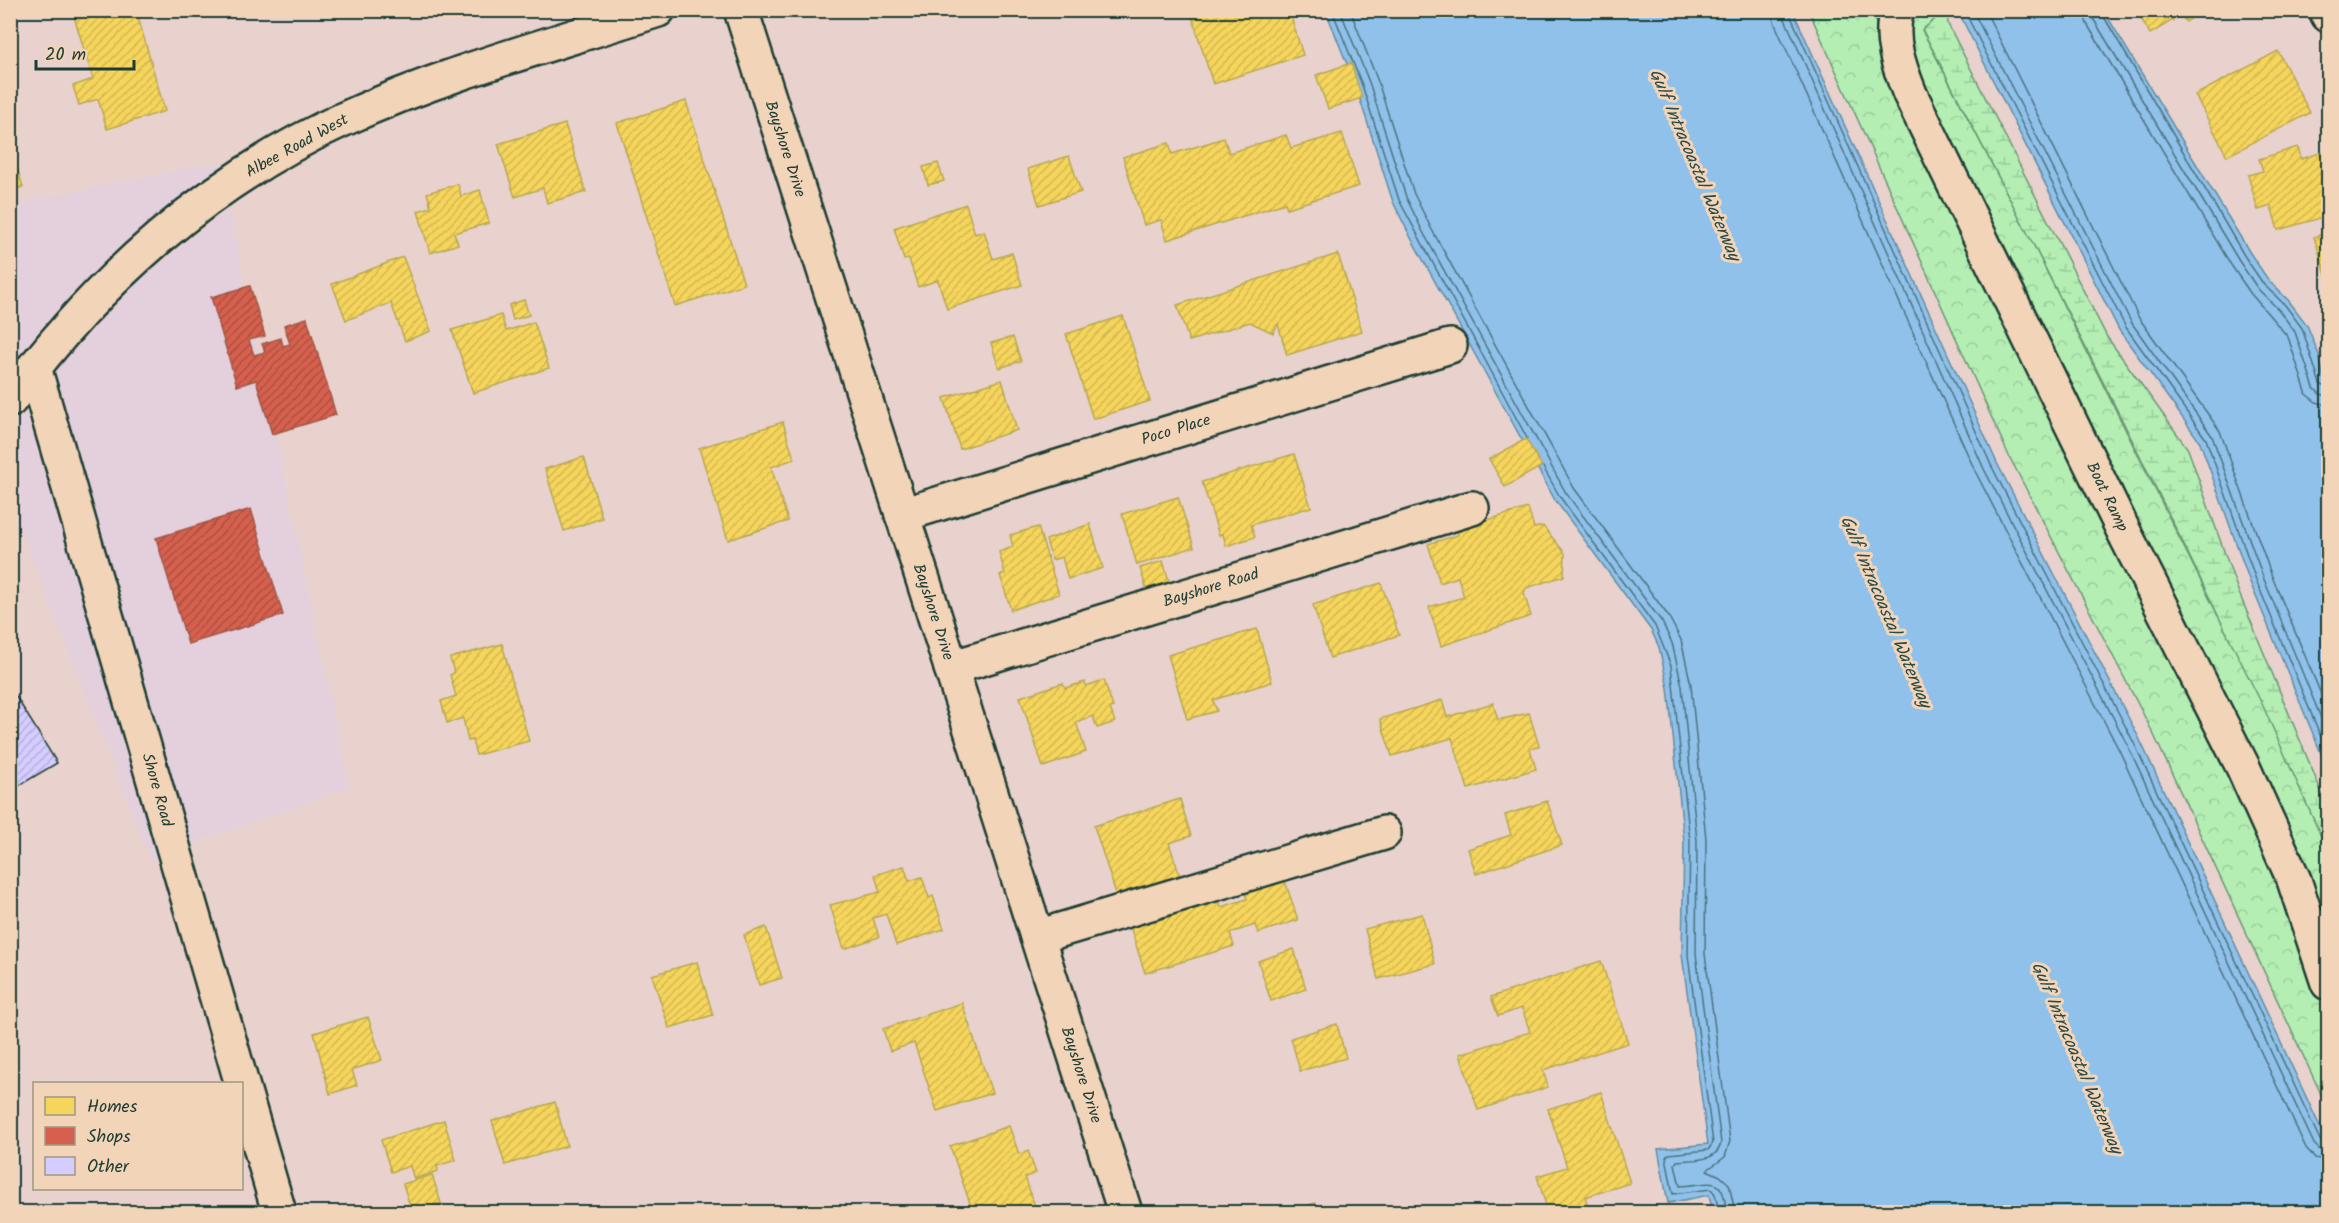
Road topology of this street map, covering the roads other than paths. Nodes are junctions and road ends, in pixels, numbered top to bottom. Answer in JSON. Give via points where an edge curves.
{"nodes":[{"id":1,"x":658,"y":10,"type":"edge"},
{"id":2,"x":741,"y":10,"type":"edge"},
{"id":3,"x":1897,"y":10,"type":"edge"},
{"id":4,"x":2326,"y":10,"type":"edge"},
{"id":5,"x":2328,"y":15,"type":"edge"},
{"id":6,"x":1450,"y":346,"type":"dead end"},
{"id":7,"x":34,"y":367,"type":"junction"},
{"id":8,"x":10,"y":400,"type":"edge"},
{"id":9,"x":1472,"y":508,"type":"dead end"},
{"id":10,"x":902,"y":514,"type":"junction"},
{"id":11,"x":951,"y":668,"type":"junction"},
{"id":12,"x":1384,"y":833,"type":"dead end"},
{"id":13,"x":1036,"y":938,"type":"junction"},
{"id":14,"x":2328,"y":983,"type":"edge"},
{"id":15,"x":241,"y":1082,"type":"edge"},
{"id":16,"x":243,"y":1088,"type":"edge"},
{"id":17,"x":279,"y":1212,"type":"edge"},
{"id":18,"x":1125,"y":1212,"type":"edge"}],
"edges":[{"from":1,"to":7,"type":"street","name":"Albee Road West","via":[[404,93],[342,119],[278,154],[206,201],[138,257],[81,312]]},
{"from":2,"to":10,"type":"street","name":"Bayshore Drive"},
{"from":3,"to":14,"type":"street","name":"Boat Ramp","via":[[1894,32],[1898,64],[1910,94],[2242,767],[2294,880]]},
{"from":4,"to":5,"type":"street"},
{"from":6,"to":10,"type":"street","name":"Poco Place"},
{"from":7,"to":8,"type":"street","name":"Albee Road West"},
{"from":7,"to":15,"type":"street","name":"Shore Road"},
{"from":9,"to":11,"type":"street","name":"Bayshore Road"},
{"from":10,"to":11,"type":"street","name":"Bayshore Drive"},
{"from":11,"to":13,"type":"street","name":"Bayshore Drive"},
{"from":12,"to":13,"type":"street"},
{"from":13,"to":18,"type":"street","name":"Bayshore Drive"},
{"from":16,"to":17,"type":"street","name":"Shore Road"}]}
